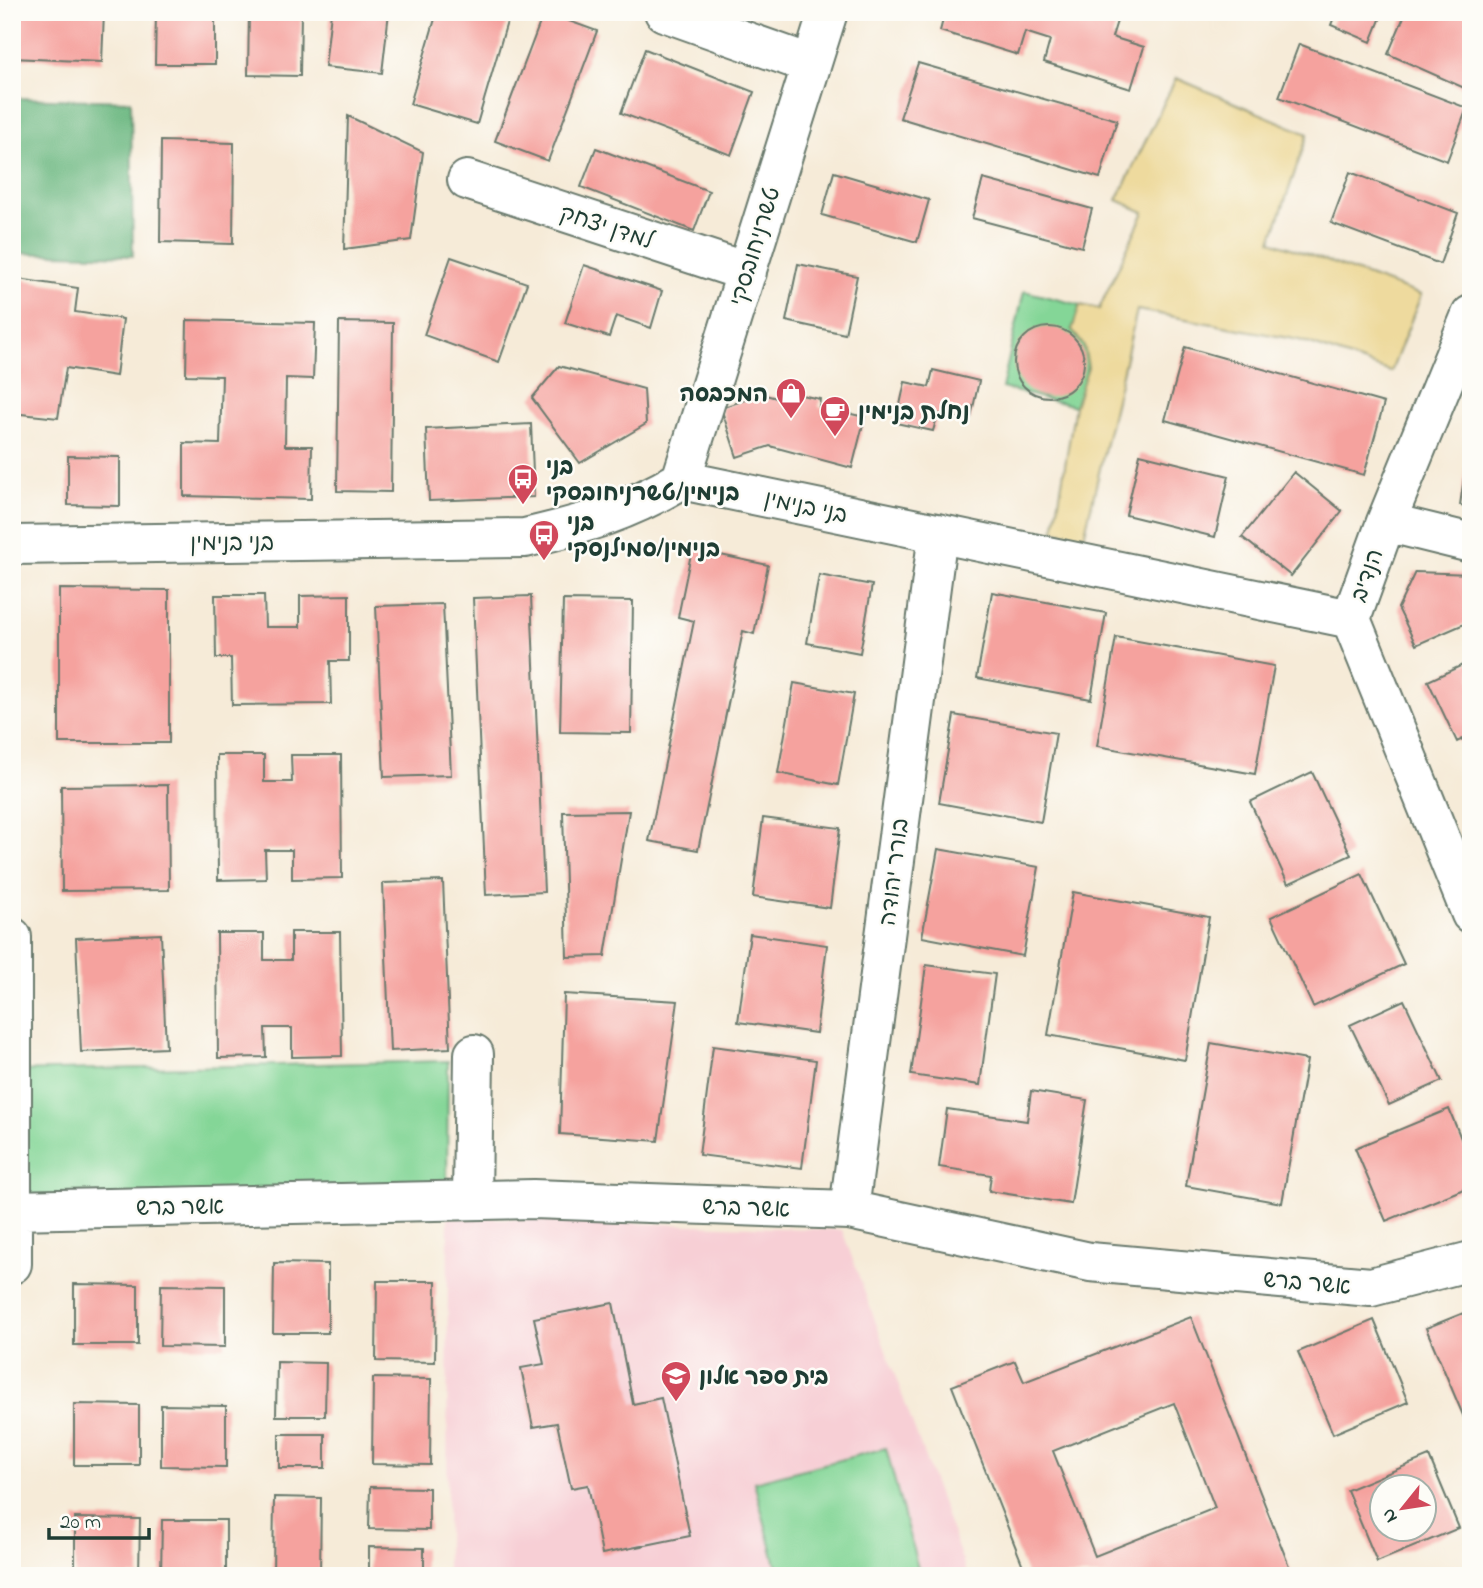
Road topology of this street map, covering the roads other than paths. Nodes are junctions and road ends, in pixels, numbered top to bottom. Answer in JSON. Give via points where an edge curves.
{"nodes":[{"id":1,"x":664,"y":12,"type":"edge"},
{"id":2,"x":828,"y":12,"type":"edge"},
{"id":3,"x":810,"y":64,"type":"junction"},
{"id":4,"x":467,"y":180,"type":"dead end"},
{"id":5,"x":747,"y":272,"type":"junction"},
{"id":6,"x":1471,"y":315,"type":"edge"},
{"id":7,"x":681,"y":480,"type":"junction"},
{"id":8,"x":1385,"y":522,"type":"junction"},
{"id":9,"x":938,"y":533,"type":"junction"},
{"id":10,"x":1471,"y":543,"type":"edge"},
{"id":11,"x":12,"y":545,"type":"edge"},
{"id":12,"x":1351,"y":619,"type":"junction"},
{"id":13,"x":1471,"y":914,"type":"edge"},
{"id":14,"x":12,"y":937,"type":"edge"},
{"id":15,"x":474,"y":1054,"type":"dead end"},
{"id":16,"x":472,"y":1200,"type":"junction"},
{"id":17,"x":13,"y":1210,"type":"edge"},
{"id":18,"x":849,"y":1210,"type":"junction"},
{"id":19,"x":1471,"y":1261,"type":"edge"},
{"id":20,"x":12,"y":1264,"type":"edge"}],
"edges":[{"from":1,"to":3,"type":"street"},
{"from":2,"to":3,"type":"street","name":"טשרניחובסקי"},
{"from":3,"to":5,"type":"street","name":"טשרניחובסקי"},
{"from":4,"to":5,"type":"street","name":"למדן יצחק"},
{"from":5,"to":7,"type":"street","name":"טשרניחובסקי"},
{"from":6,"to":8,"type":"street","name":"הנדיב"},
{"from":7,"to":9,"type":"street","name":"בני בנימין"},
{"from":7,"to":11,"type":"street","name":"בני בנימין","via":[[639,505],[525,538]]},
{"from":8,"to":10,"type":"street"},
{"from":8,"to":12,"type":"street","name":"הנדיב"},
{"from":9,"to":12,"type":"street","name":"בני בנימין"},
{"from":9,"to":18,"type":"street","name":"בורר יהודה"},
{"from":12,"to":13,"type":"street","name":"הנדיב"},
{"from":14,"to":17,"type":"street"},
{"from":15,"to":16,"type":"street"},
{"from":16,"to":17,"type":"street","name":"אשר ברש"},
{"from":16,"to":18,"type":"street","name":"אשר ברש"},
{"from":17,"to":20,"type":"street"},
{"from":18,"to":19,"type":"street","name":"אשר ברש","via":[[1090,1262],[1371,1287]]}]}
